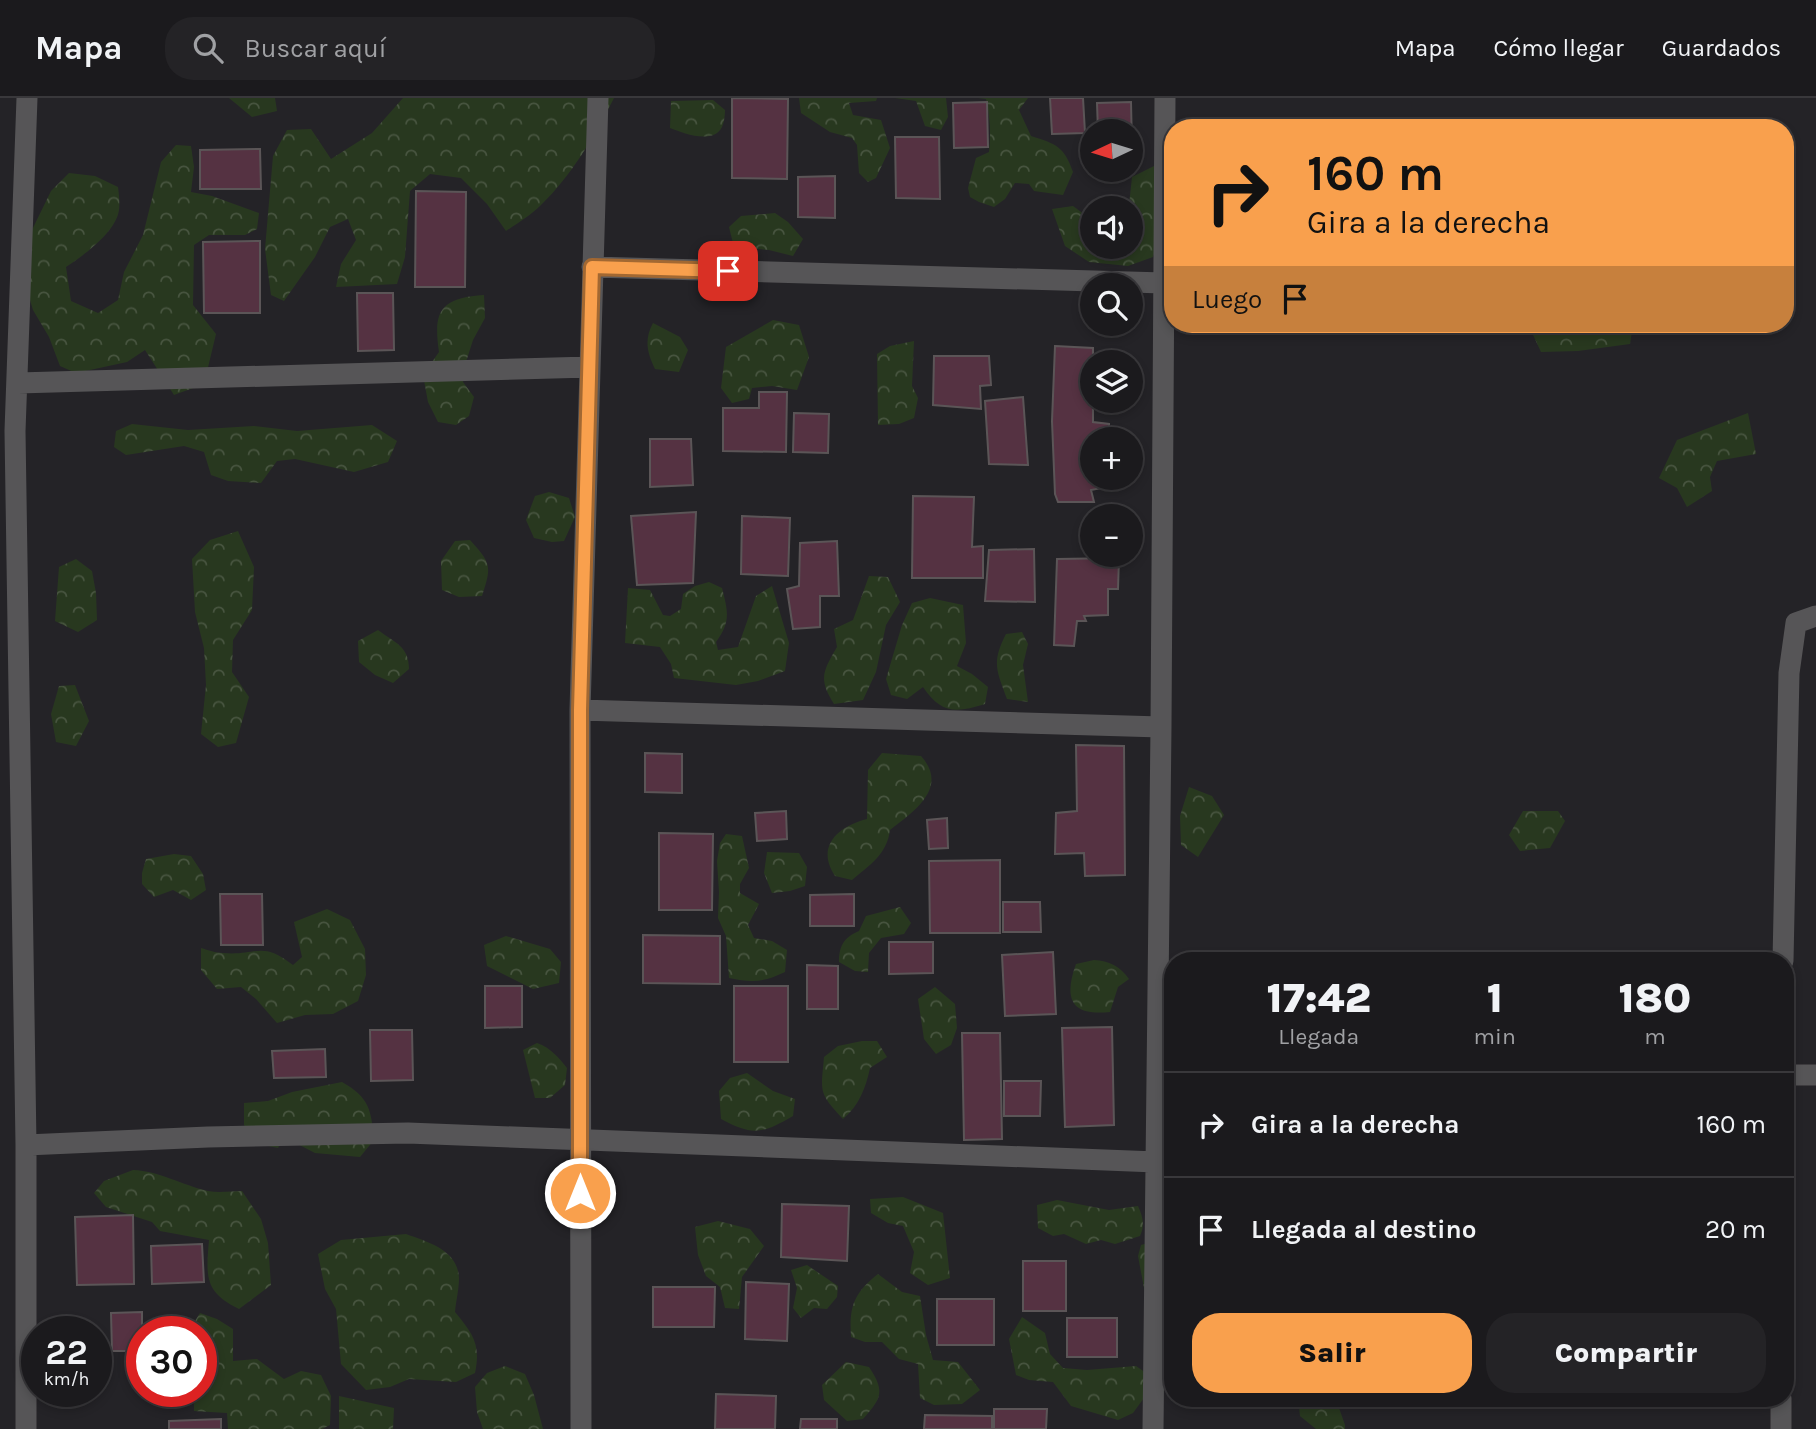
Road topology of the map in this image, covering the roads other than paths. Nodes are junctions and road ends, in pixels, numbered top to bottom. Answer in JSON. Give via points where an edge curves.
{"nodes":[{"id":1,"x":27,"y":98,"type":"edge"},
{"id":2,"x":598,"y":98,"type":"edge"},
{"id":3,"x":1165,"y":98,"type":"edge"},
{"id":4,"x":1165,"y":119,"type":"edge"},
{"id":5,"x":592,"y":267,"type":"junction"},
{"id":6,"x":1164,"y":283,"type":"joint"},
{"id":7,"x":590,"y":367,"type":"junction"},
{"id":8,"x":18,"y":383,"type":"junction"},
{"id":9,"x":8,"y":431,"type":"edge"},
{"id":10,"x":1816,"y":616,"type":"edge"},
{"id":11,"x":580,"y":710,"type":"junction"},
{"id":12,"x":1161,"y":727,"type":"junction"},
{"id":13,"x":1783,"y":952,"type":"edge"},
{"id":14,"x":1794,"y":1075,"type":"edge"},
{"id":15,"x":1816,"y":1076,"type":"edge"},
{"id":16,"x":580,"y":1140,"type":"junction"},
{"id":17,"x":26,"y":1145,"type":"junction"},
{"id":18,"x":1156,"y":1162,"type":"junction"},
{"id":19,"x":1781,"y":1407,"type":"edge"},
{"id":20,"x":26,"y":1429,"type":"edge"},
{"id":21,"x":581,"y":1429,"type":"edge"},
{"id":22,"x":1153,"y":1429,"type":"edge"},
{"id":23,"x":1781,"y":1429,"type":"edge"}],
"edges":[{"from":1,"to":8,"type":"street"},
{"from":2,"to":5,"type":"street"},
{"from":3,"to":4,"type":"street"},
{"from":5,"to":6,"type":"street"},
{"from":5,"to":7,"type":"street"},
{"from":6,"to":12,"type":"street"},
{"from":7,"to":8,"type":"street"},
{"from":7,"to":11,"type":"street"},
{"from":8,"to":9,"type":"street"},
{"from":9,"to":17,"type":"street"},
{"from":10,"to":13,"type":"street","via":[[1796,623],[1789,673]]},
{"from":11,"to":12,"type":"street"},
{"from":11,"to":16,"type":"street"},
{"from":12,"to":18,"type":"street"},
{"from":14,"to":15,"type":"street"},
{"from":16,"to":17,"type":"street","via":[[408,1133]]},
{"from":16,"to":18,"type":"street"},
{"from":16,"to":21,"type":"street"},
{"from":17,"to":20,"type":"street"},
{"from":18,"to":22,"type":"street"},
{"from":19,"to":23,"type":"street"}]}
